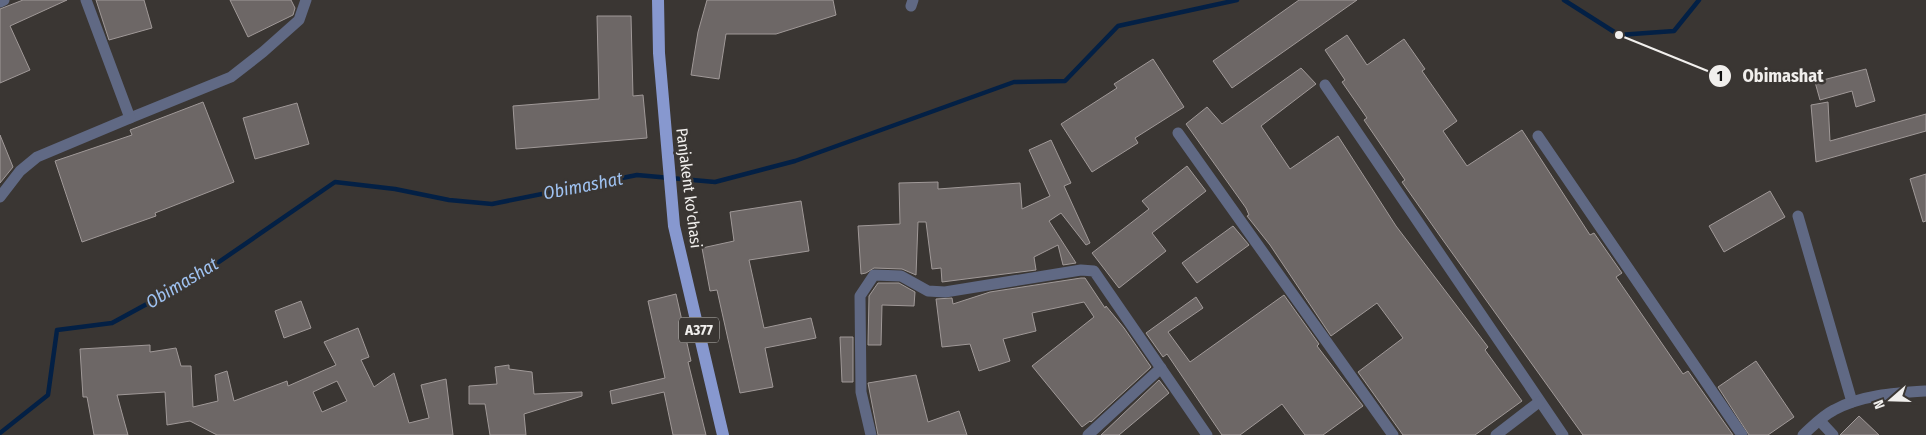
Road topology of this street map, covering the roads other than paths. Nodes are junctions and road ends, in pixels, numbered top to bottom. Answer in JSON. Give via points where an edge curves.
{"nodes":[{"id":1,"x":4,"y":0,"type":"edge"},
{"id":2,"x":86,"y":0,"type":"edge"},
{"id":3,"x":306,"y":0,"type":"edge"},
{"id":4,"x":658,"y":0,"type":"edge"},
{"id":5,"x":0,"y":2,"type":"edge"},
{"id":6,"x":1325,"y":85,"type":"dead end"},
{"id":7,"x":130,"y":118,"type":"junction"},
{"id":8,"x":1178,"y":133,"type":"dead end"},
{"id":9,"x":1538,"y":136,"type":"dead end"},
{"id":10,"x":0,"y":196,"type":"edge"},
{"id":11,"x":1798,"y":216,"type":"dead end"},
{"id":12,"x":1161,"y":368,"type":"junction"},
{"id":13,"x":1926,"y":391,"type":"edge"},
{"id":14,"x":1539,"y":402,"type":"junction"},
{"id":15,"x":1852,"y":402,"type":"junction"},
{"id":16,"x":1820,"y":421,"type":"junction"},
{"id":17,"x":724,"y":435,"type":"edge"},
{"id":18,"x":871,"y":435,"type":"edge"},
{"id":19,"x":1088,"y":435,"type":"edge"},
{"id":20,"x":1206,"y":435,"type":"edge"},
{"id":21,"x":1393,"y":435,"type":"edge"},
{"id":22,"x":1496,"y":435,"type":"edge"},
{"id":23,"x":1563,"y":435,"type":"edge"},
{"id":24,"x":1742,"y":435,"type":"edge"},
{"id":25,"x":1802,"y":435,"type":"edge"},
{"id":26,"x":1833,"y":435,"type":"edge"}],
"edges":[{"from":1,"to":5,"type":"street"},
{"from":2,"to":7,"type":"street"},
{"from":3,"to":7,"type":"street","via":[[299,20],[231,77]]},
{"from":4,"to":17,"type":"main road","name":"Panjakent ko'chasi","number":"A377","via":[[664,122],[674,226]]},
{"from":6,"to":14,"type":"street"},
{"from":7,"to":10,"type":"street","via":[[37,157],[20,171]]},
{"from":8,"to":21,"type":"street"},
{"from":9,"to":24,"type":"street"},
{"from":11,"to":15,"type":"street"},
{"from":12,"to":18,"type":"street","via":[[1094,270],[945,292],[928,291],[901,276],[874,276],[860,296],[862,392]]},
{"from":12,"to":19,"type":"street"},
{"from":12,"to":20,"type":"street"},
{"from":13,"to":15,"type":"street"},
{"from":14,"to":22,"type":"street"},
{"from":14,"to":23,"type":"street"},
{"from":15,"to":16,"type":"street"},
{"from":16,"to":25,"type":"street"},
{"from":16,"to":26,"type":"street"}]}
